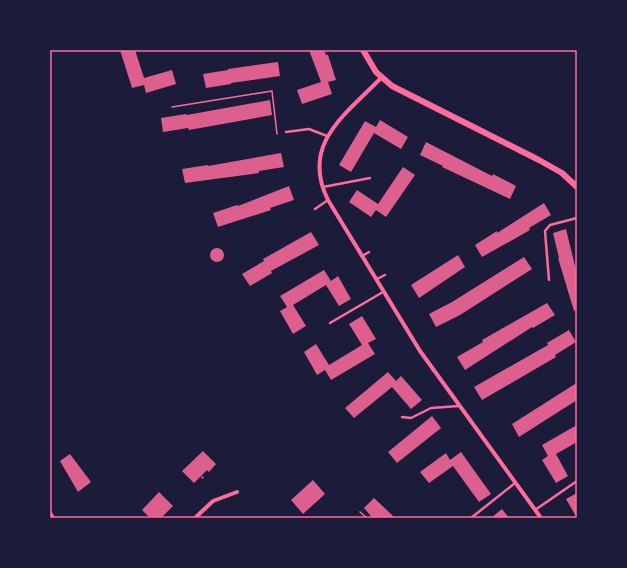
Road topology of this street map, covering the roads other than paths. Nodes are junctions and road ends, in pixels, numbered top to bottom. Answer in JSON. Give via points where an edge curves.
{"nodes":[{"id":1,"x":363,"y":50,"type":"edge"},
{"id":2,"x":381,"y":78,"type":"junction"},
{"id":3,"x":286,"y":132,"type":"dead end"},
{"id":4,"x":327,"y":136,"type":"junction"},
{"id":5,"x":370,"y":178,"type":"dead end"},
{"id":6,"x":322,"y":187,"type":"junction"},
{"id":7,"x":577,"y":187,"type":"edge"},
{"id":8,"x":328,"y":200,"type":"junction"},
{"id":9,"x":315,"y":209,"type":"dead end"},
{"id":10,"x":577,"y":218,"type":"edge"},
{"id":11,"x":369,"y":252,"type":"dead end"},
{"id":12,"x":362,"y":256,"type":"junction"},
{"id":13,"x":385,"y":274,"type":"dead end"},
{"id":14,"x":376,"y":280,"type":"junction"},
{"id":15,"x":549,"y":280,"type":"dead end"},
{"id":16,"x":383,"y":292,"type":"junction"},
{"id":17,"x":330,"y":323,"type":"dead end"},
{"id":18,"x":460,"y":406,"type":"junction"},
{"id":19,"x":402,"y":417,"type":"dead end"},
{"id":20,"x":577,"y":481,"type":"edge"},
{"id":21,"x":515,"y":483,"type":"junction"},
{"id":22,"x":237,"y":492,"type":"dead end"},
{"id":23,"x":535,"y":510,"type":"junction"},
{"id":24,"x":50,"y":514,"type":"edge"},
{"id":25,"x":54,"y":518,"type":"edge"},
{"id":26,"x":195,"y":518,"type":"edge"},
{"id":27,"x":472,"y":518,"type":"edge"},
{"id":28,"x":541,"y":518,"type":"edge"}],
"edges":[{"from":1,"to":2,"type":"street"},
{"from":2,"to":4,"type":"street"},
{"from":2,"to":7,"type":"street","via":[[405,94],[544,162],[562,173]]},
{"from":3,"to":4,"type":"lane","via":[[309,129]]},
{"from":4,"to":6,"type":"street","via":[[319,159]]},
{"from":5,"to":6,"type":"lane"},
{"from":6,"to":8,"type":"street"},
{"from":8,"to":9,"type":"lane"},
{"from":8,"to":12,"type":"street"},
{"from":10,"to":15,"type":"lane","via":[[550,225],[545,231]]},
{"from":11,"to":12,"type":"lane"},
{"from":12,"to":14,"type":"street"},
{"from":13,"to":14,"type":"lane"},
{"from":14,"to":16,"type":"street"},
{"from":16,"to":17,"type":"lane"},
{"from":16,"to":18,"type":"street","via":[[417,347]]},
{"from":18,"to":19,"type":"lane","via":[[430,408],[410,418]]},
{"from":18,"to":21,"type":"street"},
{"from":20,"to":23,"type":"lane"},
{"from":21,"to":23,"type":"street"},
{"from":21,"to":27,"type":"lane"},
{"from":22,"to":26,"type":"street","via":[[213,501]]},
{"from":23,"to":28,"type":"street"},
{"from":24,"to":25,"type":"street"}]}
